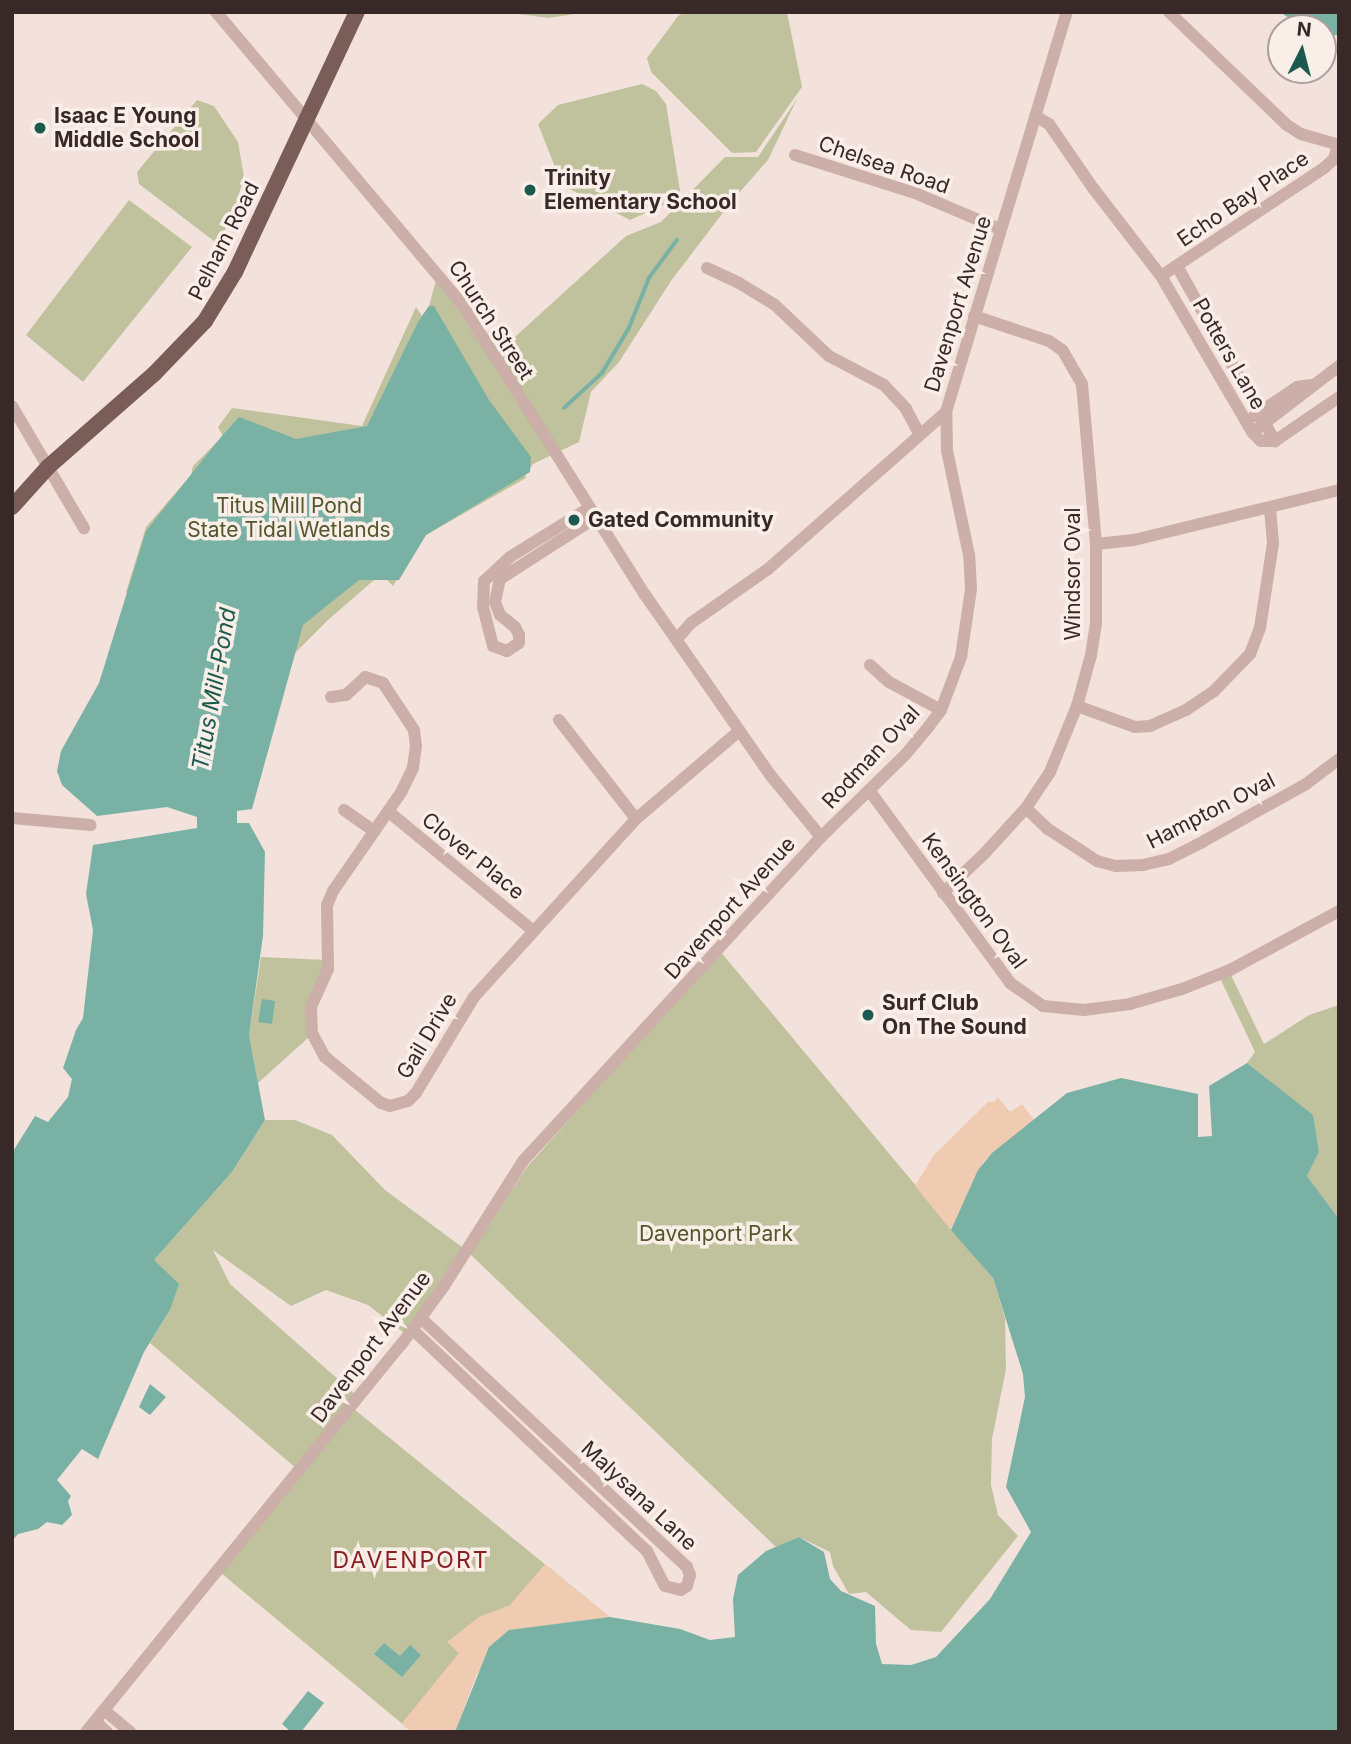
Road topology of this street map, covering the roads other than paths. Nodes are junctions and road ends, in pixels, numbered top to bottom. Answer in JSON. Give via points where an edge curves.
{"nodes":[{"id":1,"x":216,"y":12,"type":"edge"},
{"id":2,"x":1067,"y":12,"type":"edge"},
{"id":3,"x":1169,"y":12,"type":"edge"},
{"id":4,"x":356,"y":13,"type":"edge"},
{"id":5,"x":1035,"y":116,"type":"junction"},
{"id":6,"x":307,"y":120,"type":"junction"},
{"id":7,"x":1338,"y":145,"type":"edge"},
{"id":8,"x":795,"y":155,"type":"dead end"},
{"id":9,"x":1000,"y":229,"type":"junction"},
{"id":10,"x":1177,"y":266,"type":"junction"},
{"id":11,"x":707,"y":268,"type":"dead end"},
{"id":12,"x":1161,"y":276,"type":"junction"},
{"id":13,"x":974,"y":316,"type":"junction"},
{"id":14,"x":1339,"y":366,"type":"edge"},
{"id":15,"x":1339,"y":397,"type":"edge"},
{"id":16,"x":12,"y":406,"type":"edge"},
{"id":17,"x":946,"y":412,"type":"junction"},
{"id":18,"x":1262,"y":419,"type":"junction"},
{"id":19,"x":1249,"y":427,"type":"junction"},
{"id":20,"x":919,"y":433,"type":"junction"},
{"id":21,"x":1275,"y":441,"type":"junction"},
{"id":22,"x":48,"y":467,"type":"junction"},
{"id":23,"x":1339,"y":490,"type":"edge"},
{"id":24,"x":12,"y":507,"type":"edge"},
{"id":25,"x":1270,"y":508,"type":"junction"},
{"id":26,"x":592,"y":513,"type":"junction"},
{"id":27,"x":84,"y":528,"type":"dead end"},
{"id":28,"x":1096,"y":544,"type":"junction"},
{"id":29,"x":677,"y":639,"type":"junction"},
{"id":30,"x":870,"y":665,"type":"dead end"},
{"id":31,"x":331,"y":697,"type":"dead end"},
{"id":32,"x":1077,"y":706,"type":"junction"},
{"id":33,"x":941,"y":710,"type":"junction"},
{"id":34,"x":559,"y":720,"type":"dead end"},
{"id":35,"x":739,"y":731,"type":"junction"},
{"id":36,"x":1339,"y":759,"type":"edge"},
{"id":37,"x":869,"y":790,"type":"junction"},
{"id":38,"x":1026,"y":808,"type":"junction"},
{"id":39,"x":344,"y":810,"type":"dead end"},
{"id":40,"x":389,"y":812,"type":"junction"},
{"id":41,"x":12,"y":818,"type":"edge"},
{"id":42,"x":636,"y":819,"type":"junction"},
{"id":43,"x":91,"y":825,"type":"dead end"},
{"id":44,"x":374,"y":831,"type":"junction"},
{"id":45,"x":821,"y":837,"type":"junction"},
{"id":46,"x":943,"y":893,"type":"junction"},
{"id":47,"x":1339,"y":911,"type":"edge"},
{"id":48,"x":532,"y":930,"type":"junction"},
{"id":49,"x":421,"y":1318,"type":"junction"},
{"id":50,"x":412,"y":1329,"type":"junction"},
{"id":51,"x":104,"y":1710,"type":"junction"},
{"id":52,"x":91,"y":1727,"type":"edge"},
{"id":53,"x":107,"y":1732,"type":"edge"},
{"id":54,"x":130,"y":1732,"type":"edge"}],
"edges":[{"from":1,"to":6,"type":"street","name":"Church Street"},
{"from":2,"to":5,"type":"street","name":"Davenport Avenue"},
{"from":3,"to":7,"type":"street","via":[[1287,125]]},
{"from":4,"to":6,"type":"main road","name":"Pelham Road"},
{"from":5,"to":9,"type":"street","name":"Davenport Avenue"},
{"from":5,"to":12,"type":"street","name":"Potters Lane","via":[[1049,124]]},
{"from":6,"to":22,"type":"main road","name":"Pelham Road","via":[[235,272],[205,321],[154,374]]},
{"from":6,"to":26,"type":"street","name":"Church Street","via":[[462,304]]},
{"from":7,"to":10,"type":"street","name":"Echo Bay Place","via":[[1334,159],[1324,168]]},
{"from":8,"to":9,"type":"street","name":"Chelsea Road","via":[[915,193]]},
{"from":9,"to":13,"type":"street","name":"Davenport Avenue"},
{"from":10,"to":12,"type":"street","name":"Echo Bay Place"},
{"from":10,"to":18,"type":"street","name":"Potters Lane"},
{"from":11,"to":20,"type":"street","via":[[775,305],[829,356],[884,385],[906,409]]},
{"from":12,"to":19,"type":"street","name":"Potters Lane"},
{"from":13,"to":17,"type":"street","name":"Davenport Avenue"},
{"from":13,"to":28,"type":"street","name":"Windsor Oval","via":[[1049,341],[1074,367],[1085,406]]},
{"from":14,"to":18,"type":"street","via":[[1302,397]]},
{"from":15,"to":21,"type":"street"},
{"from":16,"to":22,"type":"street"},
{"from":17,"to":20,"type":"street","name":"Davenport Avenue"},
{"from":17,"to":33,"type":"street","name":"Rodman Oval","via":[[947,451],[969,555],[971,589],[961,657]]},
{"from":18,"to":19,"type":"street"},
{"from":18,"to":21,"type":"street","name":"Potters Lane"},
{"from":19,"to":21,"type":"street","name":"Potters Lane","via":[[1261,441]]},
{"from":20,"to":29,"type":"street","name":"Davenport Avenue","via":[[768,569],[691,623]]},
{"from":22,"to":24,"type":"main road","name":"Pelham Road"},
{"from":22,"to":27,"type":"street"},
{"from":23,"to":25,"type":"street"},
{"from":25,"to":28,"type":"street","via":[[1134,540]]},
{"from":25,"to":32,"type":"street","via":[[1273,543],[1260,628],[1250,654],[1214,691],[1150,726],[1135,727]]},
{"from":26,"to":26,"type":"street","via":[[510,557],[484,582],[483,607],[493,646],[507,651],[519,643],[515,627],[500,615],[495,602],[500,579]]},
{"from":26,"to":29,"type":"street","name":"Church Street"},
{"from":28,"to":32,"type":"street","name":"Windsor Oval","via":[[1096,623]]},
{"from":29,"to":35,"type":"street","name":"Davenport Avenue"},
{"from":30,"to":33,"type":"street"},
{"from":31,"to":40,"type":"street","name":"Gail Drive","via":[[345,695],[365,677],[383,683],[414,730],[413,768]]},
{"from":32,"to":38,"type":"street","name":"Windsor Oval","via":[[1062,746]]},
{"from":33,"to":37,"type":"street","name":"Rodman Oval"},
{"from":34,"to":42,"type":"street"},
{"from":35,"to":42,"type":"street","name":"Gail Drive"},
{"from":35,"to":45,"type":"street","name":"Davenport Avenue"},
{"from":36,"to":38,"type":"street","name":"Hampton Oval","via":[[1306,784],[1204,841],[1169,859],[1143,865],[1097,862]]},
{"from":37,"to":45,"type":"street","name":"Rodman Oval"},
{"from":37,"to":46,"type":"street","name":"Kensington Oval"},
{"from":38,"to":46,"type":"street","name":"Windsor Oval"},
{"from":39,"to":44,"type":"street"},
{"from":40,"to":44,"type":"street","name":"Gail Drive"},
{"from":40,"to":48,"type":"street","name":"Clover Place"},
{"from":41,"to":43,"type":"street"},
{"from":42,"to":48,"type":"street","name":"Gail Drive"},
{"from":44,"to":48,"type":"street","name":"Gail Drive","via":[[327,905],[328,969],[311,1007],[310,1024],[325,1057],[381,1103],[399,1105],[416,1093],[474,997]]},
{"from":45,"to":49,"type":"street","name":"Davenport Avenue","via":[[523,1161]]},
{"from":46,"to":47,"type":"street","name":"Kensington Oval","via":[[1010,983],[1043,1006],[1058,1010],[1130,1004],[1182,989],[1230,970]]},
{"from":49,"to":50,"type":"street","name":"Davenport Avenue"},
{"from":49,"to":50,"type":"street","name":"Malysana Lane","via":[[687,1567],[687,1586],[681,1590],[665,1587],[647,1551]]},
{"from":50,"to":51,"type":"street","name":"Davenport Avenue"},
{"from":51,"to":52,"type":"street","name":"Davenport Avenue"},
{"from":51,"to":54,"type":"street"},
{"from":52,"to":53,"type":"street"}]}
